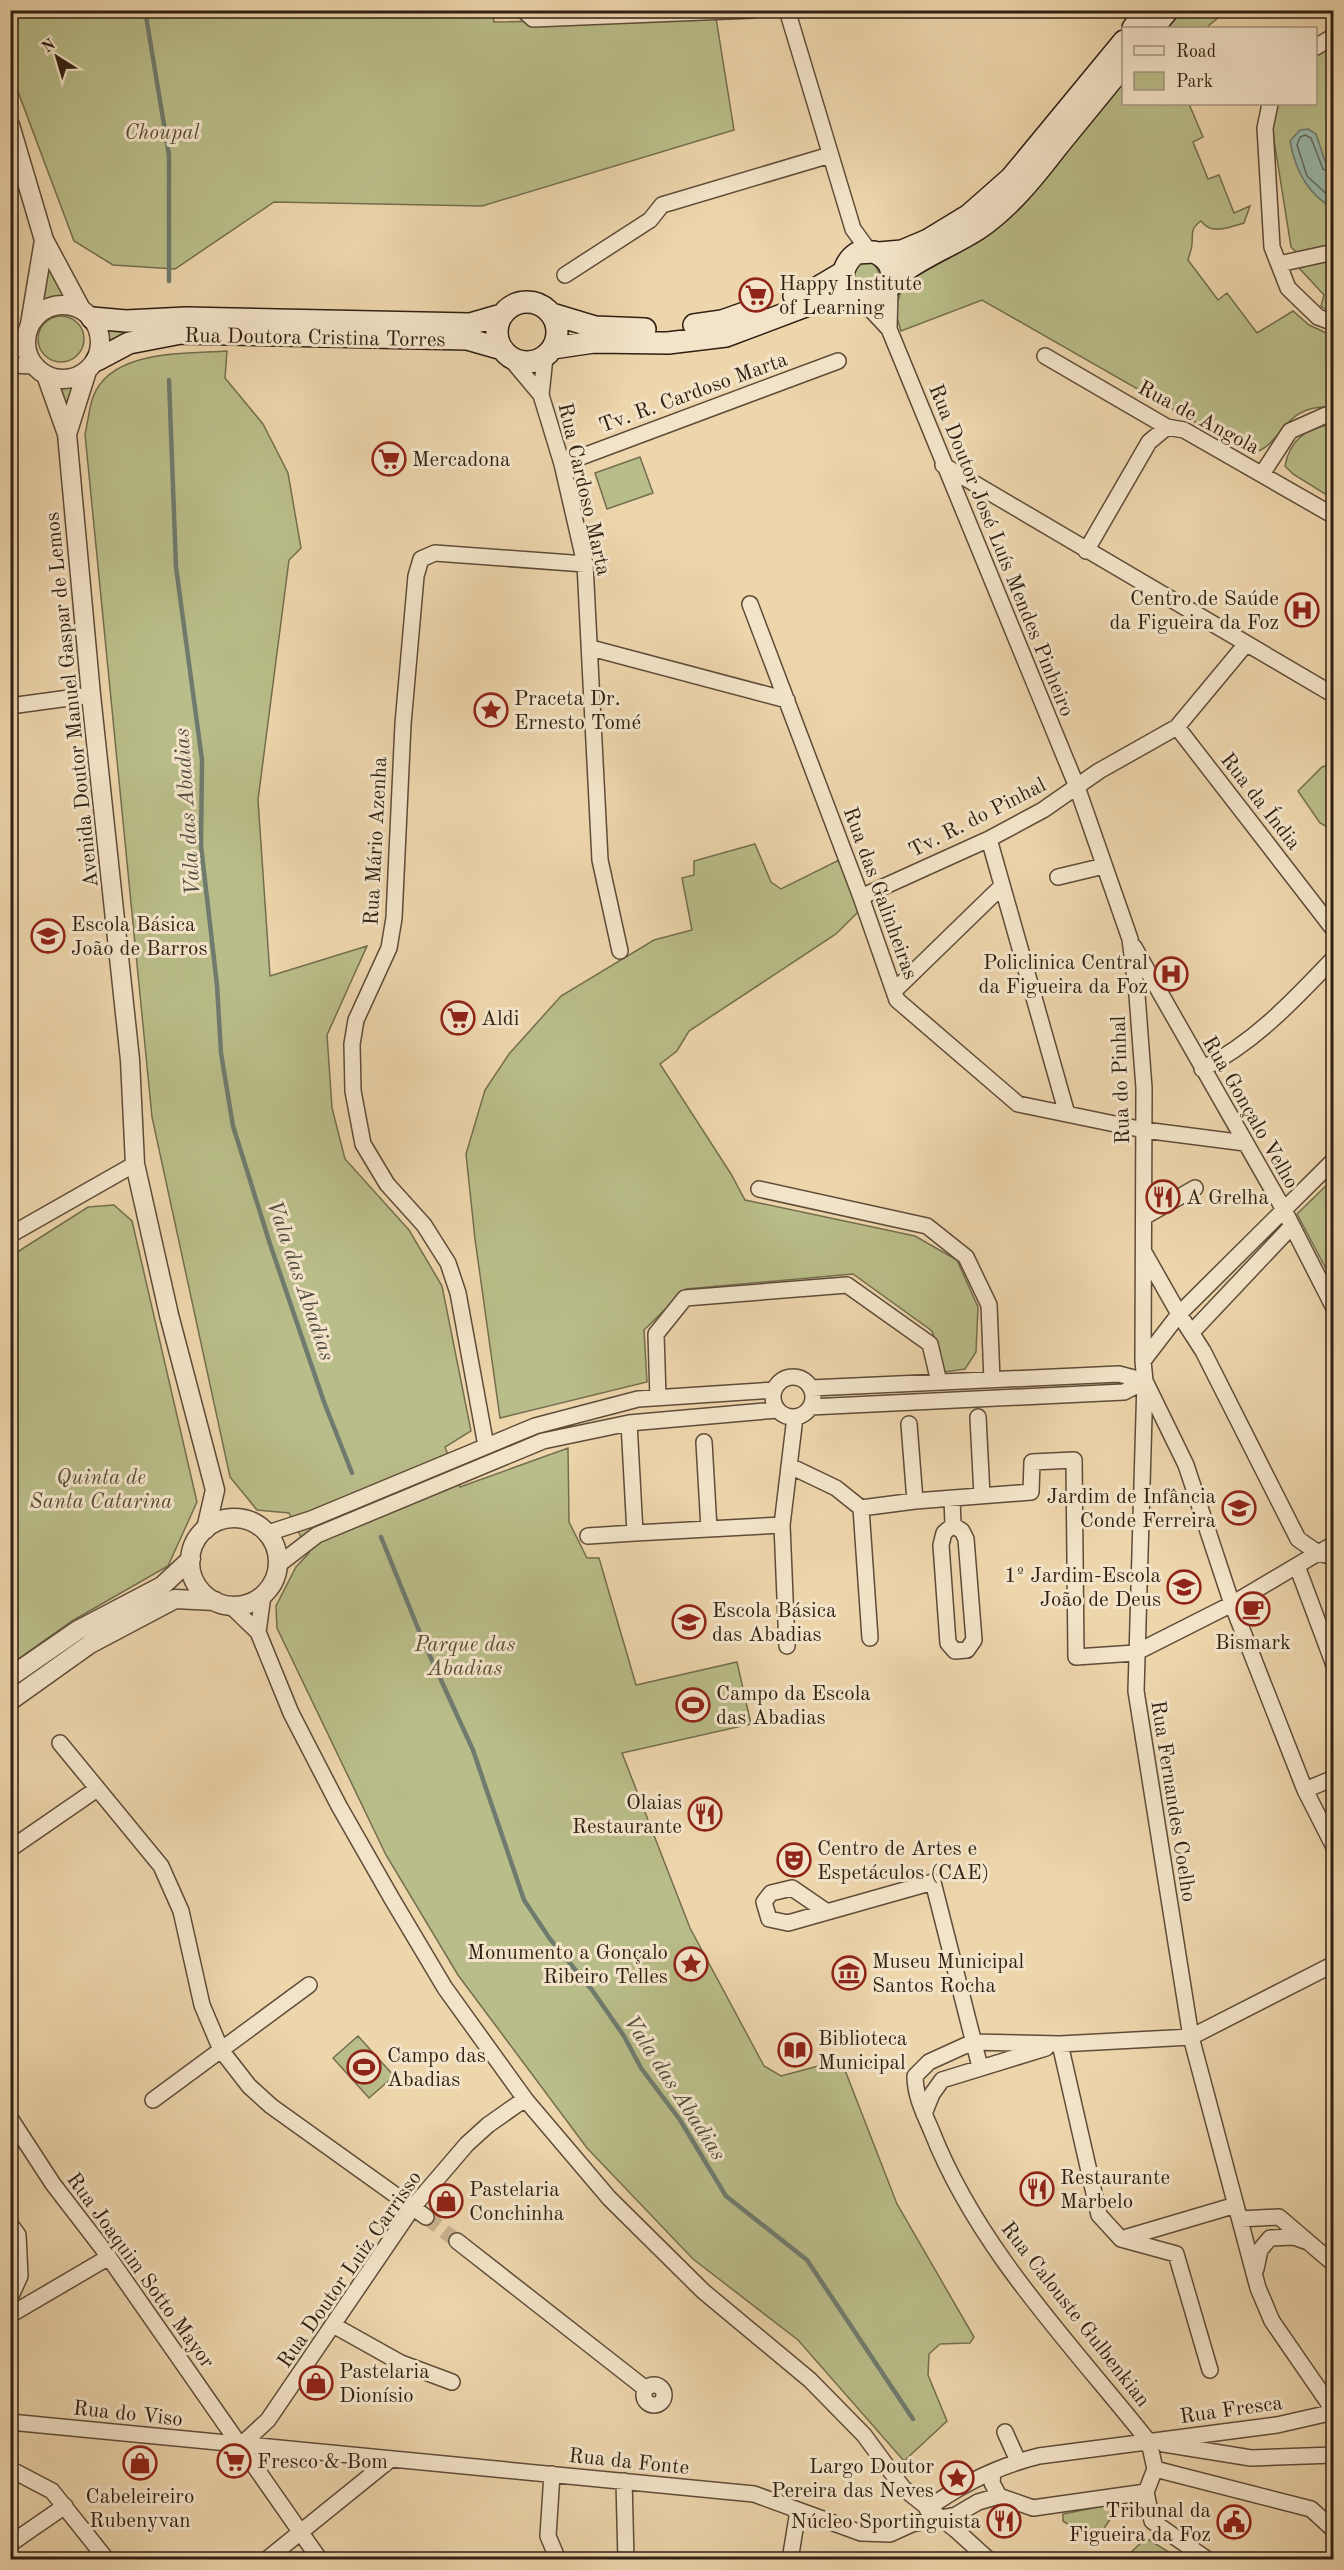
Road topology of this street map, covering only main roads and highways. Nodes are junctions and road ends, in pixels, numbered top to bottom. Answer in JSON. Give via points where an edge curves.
{"nodes":[{"id":1,"x":1148,"y":10,"type":"edge"},
{"id":2,"x":1168,"y":10,"type":"edge"},
{"id":3,"x":1134,"y":27,"type":"edge"},
{"id":4,"x":1154,"y":27,"type":"edge"},
{"id":5,"x":1122,"y":43,"type":"edge"},
{"id":6,"x":1122,"y":67,"type":"edge"},
{"id":7,"x":860,"y":258,"type":"junction"},
{"id":8,"x":891,"y":282,"type":"junction"},
{"id":9,"x":859,"y":299,"type":"junction"},
{"id":10,"x":87,"y":314,"type":"road end"},
{"id":11,"x":552,"y":314,"type":"junction"},
{"id":12,"x":501,"y":315,"type":"junction"},
{"id":13,"x":549,"y":353,"type":"junction"},
{"id":14,"x":506,"y":354,"type":"junction"},
{"id":15,"x":92,"y":365,"type":"road end"}],
"edges":[{"from":1,"to":3,"type":"main road"},
{"from":2,"to":4,"type":"main road"},
{"from":5,"to":7,"type":"main road","via":[[1011,178],[969,215],[920,244]]},
{"from":6,"to":8,"type":"main road","via":[[1023,189],[978,228]]},
{"from":7,"to":8,"type":"main road","via":[[889,263]]},
{"from":7,"to":9,"type":"main road","via":[[845,287]]},
{"from":7,"to":11,"type":"main road","via":[[815,289],[712,323],[665,329],[595,327]]},
{"from":8,"to":9,"type":"main road","via":[[878,298]]},
{"from":9,"to":13,"type":"main road","via":[[819,301],[726,336],[668,343],[594,342]]},
{"from":10,"to":12,"type":"main road","name":"Rua Doutora Cristina Torres","via":[[126,321],[186,318],[470,324]]},
{"from":11,"to":12,"type":"main road","via":[[532,301],[509,306]]},
{"from":11,"to":13,"type":"main road","via":[[557,337]]},
{"from":12,"to":14,"type":"main road","via":[[497,338]]},
{"from":13,"to":14,"type":"main road","via":[[533,362],[521,362]]},
{"from":14,"to":15,"type":"main road","name":"Rua Doutora Cristina Torres","via":[[467,339],[182,333],[129,343]]}]}
